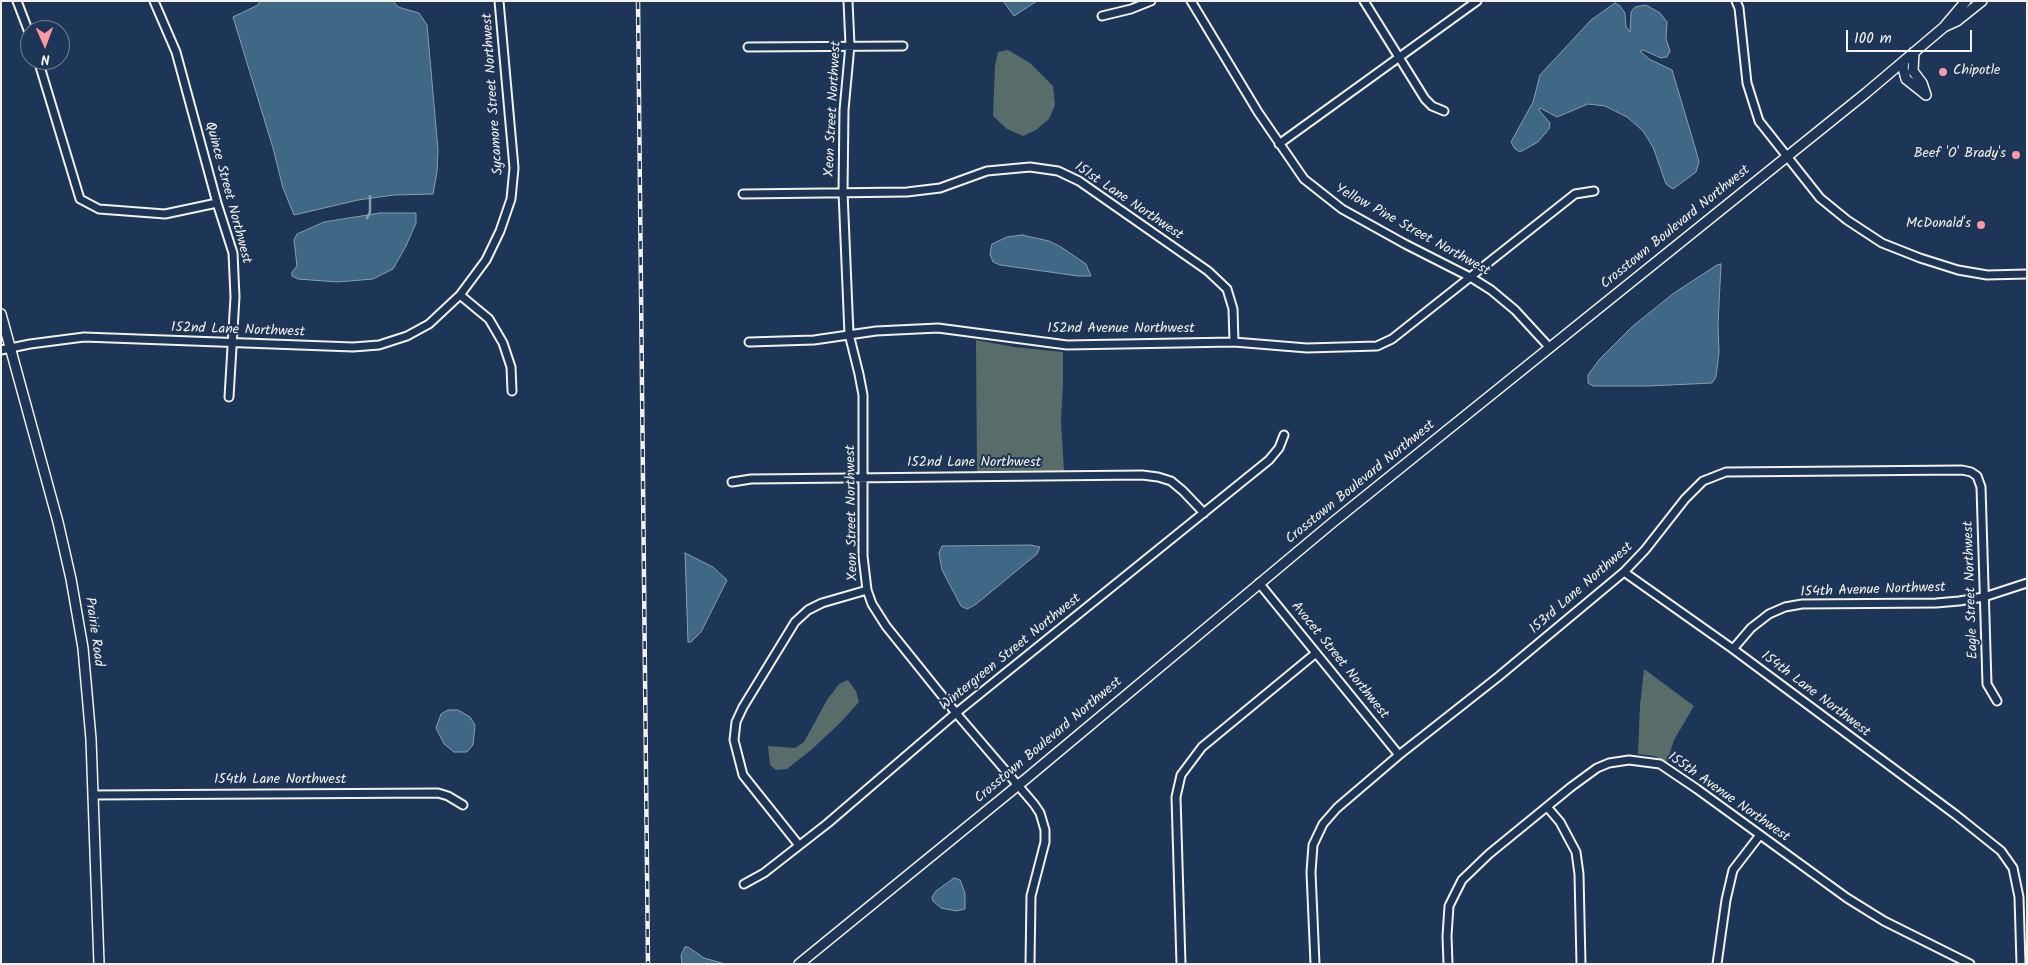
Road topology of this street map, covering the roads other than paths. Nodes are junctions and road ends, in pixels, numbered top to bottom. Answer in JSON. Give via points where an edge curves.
{"nodes":[{"id":1,"x":17,"y":1,"type":"edge"},
{"id":2,"x":154,"y":1,"type":"edge"},
{"id":3,"x":499,"y":1,"type":"edge"},
{"id":4,"x":848,"y":1,"type":"edge"},
{"id":5,"x":1151,"y":1,"type":"edge"},
{"id":6,"x":1191,"y":1,"type":"edge"},
{"id":7,"x":1364,"y":1,"type":"edge"},
{"id":8,"x":1478,"y":1,"type":"edge"},
{"id":9,"x":1736,"y":1,"type":"edge"},
{"id":10,"x":1966,"y":1,"type":"edge"},
{"id":11,"x":1982,"y":1,"type":"edge"},
{"id":12,"x":1102,"y":16,"type":"dead end"},
{"id":13,"x":24,"y":20,"type":"edge"},
{"id":14,"x":1944,"y":27,"type":"junction"},
{"id":15,"x":850,"y":45,"type":"junction"},
{"id":16,"x":903,"y":46,"type":"dead end"},
{"id":17,"x":748,"y":47,"type":"dead end"},
{"id":18,"x":1914,"y":52,"type":"junction"},
{"id":19,"x":1399,"y":58,"type":"junction"},
{"id":20,"x":1904,"y":61,"type":"junction"},
{"id":21,"x":41,"y":70,"type":"edge"},
{"id":22,"x":1444,"y":111,"type":"dead end"},
{"id":23,"x":1279,"y":144,"type":"junction"},
{"id":24,"x":1786,"y":156,"type":"junction"},
{"id":25,"x":1594,"y":191,"type":"dead end"},
{"id":26,"x":843,"y":192,"type":"junction"},
{"id":27,"x":743,"y":194,"type":"dead end"},
{"id":28,"x":217,"y":203,"type":"junction"},
{"id":29,"x":2027,"y":274,"type":"edge"},
{"id":30,"x":1472,"y":278,"type":"junction"},
{"id":31,"x":460,"y":296,"type":"junction"},
{"id":32,"x":1,"y":314,"type":"edge"},
{"id":33,"x":849,"y":334,"type":"junction"},
{"id":34,"x":749,"y":342,"type":"dead end"},
{"id":35,"x":1234,"y":342,"type":"junction"},
{"id":36,"x":232,"y":343,"type":"junction"},
{"id":37,"x":1550,"y":348,"type":"junction"},
{"id":38,"x":6,"y":349,"type":"edge"},
{"id":39,"x":512,"y":391,"type":"dead end"},
{"id":40,"x":229,"y":397,"type":"dead end"},
{"id":41,"x":1284,"y":435,"type":"dead end"},
{"id":42,"x":1977,"y":476,"type":"joint"},
{"id":43,"x":863,"y":478,"type":"junction"},
{"id":44,"x":732,"y":482,"type":"dead end"},
{"id":45,"x":1204,"y":513,"type":"junction"},
{"id":46,"x":1624,"y":572,"type":"junction"},
{"id":47,"x":1259,"y":583,"type":"junction"},
{"id":48,"x":2027,"y":583,"type":"edge"},
{"id":49,"x":867,"y":590,"type":"junction"},
{"id":50,"x":1984,"y":597,"type":"junction"},
{"id":51,"x":1733,"y":649,"type":"junction"},
{"id":52,"x":1316,"y":653,"type":"junction"},
{"id":53,"x":1996,"y":701,"type":"dead end"},
{"id":54,"x":956,"y":713,"type":"junction"},
{"id":55,"x":1399,"y":755,"type":"junction"},
{"id":56,"x":1018,"y":785,"type":"junction"},
{"id":57,"x":94,"y":795,"type":"junction"},
{"id":58,"x":463,"y":805,"type":"dead end"},
{"id":59,"x":1548,"y":808,"type":"junction"},
{"id":60,"x":1760,"y":835,"type":"junction"},
{"id":61,"x":798,"y":844,"type":"junction"},
{"id":62,"x":744,"y":884,"type":"dead end"},
{"id":63,"x":99,"y":964,"type":"edge"},
{"id":64,"x":798,"y":964,"type":"edge"},
{"id":65,"x":1030,"y":964,"type":"edge"},
{"id":66,"x":1181,"y":964,"type":"edge"},
{"id":67,"x":1315,"y":964,"type":"edge"},
{"id":68,"x":1448,"y":964,"type":"edge"},
{"id":69,"x":1581,"y":964,"type":"edge"},
{"id":70,"x":1717,"y":964,"type":"edge"},
{"id":71,"x":1970,"y":964,"type":"edge"},
{"id":72,"x":2020,"y":964,"type":"edge"}],
"edges":[{"from":1,"to":13,"type":"street"},
{"from":2,"to":28,"type":"street","name":"Quince Street Northwest","via":[[176,52]]},
{"from":3,"to":31,"type":"street","name":"Sycamore Street Northwest","via":[[514,168],[511,200],[486,260]]},
{"from":4,"to":15,"type":"street","name":"Xeon Street Northwest"},
{"from":5,"to":12,"type":"street"},
{"from":6,"to":23,"type":"street","name":"Yellow Pine Street Northwest"},
{"from":7,"to":19,"type":"street"},
{"from":8,"to":19,"type":"street"},
{"from":9,"to":24,"type":"street","via":[[1750,96],[1759,121]]},
{"from":10,"to":14,"type":"street","name":"Crosstown Boulevard Northwest"},
{"from":11,"to":14,"type":"street","name":"Crosstown Boulevard Northwest"},
{"from":14,"to":18,"type":"street","name":"Crosstown Boulevard Northwest"},
{"from":15,"to":16,"type":"street"},
{"from":15,"to":17,"type":"street"},
{"from":15,"to":26,"type":"street","name":"Xeon Street Northwest","via":[[844,110]]},
{"from":18,"to":20,"type":"street","name":"Crosstown Boulevard Northwest"},
{"from":18,"to":20,"type":"street","via":[[1913,71],[1926,95],[1906,78]]},
{"from":19,"to":22,"type":"street","via":[[1425,99]]},
{"from":19,"to":23,"type":"street"},
{"from":20,"to":24,"type":"street","name":"Crosstown Boulevard Northwest"},
{"from":21,"to":28,"type":"street","via":[[80,199],[100,209],[166,214]]},
{"from":23,"to":30,"type":"street","name":"Yellow Pine Street Northwest","via":[[1304,179],[1342,209]]},
{"from":24,"to":29,"type":"street","via":[[1835,212],[1882,242],[1958,270],[1987,275]]},
{"from":24,"to":37,"type":"street","name":"Crosstown Boulevard Northwest"},
{"from":25,"to":30,"type":"street","via":[[1575,194]]},
{"from":26,"to":27,"type":"street","name":"151st Lane Northwest"},
{"from":26,"to":33,"type":"street","name":"Xeon Street Northwest"},
{"from":26,"to":35,"type":"street","name":"151st Lane Northwest","via":[[928,191],[987,171],[1009,168],[1043,168],[1058,172],[1079,181],[1208,271],[1227,289],[1233,309]]},
{"from":28,"to":36,"type":"street","name":"Quince Street Northwest","via":[[233,253]]},
{"from":30,"to":35,"type":"street","name":"152nd Avenue Northwest","via":[[1392,339],[1377,346],[1307,348]]},
{"from":30,"to":37,"type":"street","name":"Yellow Pine Street Northwest","via":[[1515,310]]},
{"from":31,"to":36,"type":"street","name":"152nd Lane Northwest","via":[[429,324],[379,345]]},
{"from":31,"to":39,"type":"street","via":[[489,319],[503,343],[511,367]]},
{"from":32,"to":38,"type":"street","name":"Prairie Road"},
{"from":33,"to":34,"type":"street","name":"152nd Avenue Northwest","via":[[814,340]]},
{"from":33,"to":35,"type":"street","name":"152nd Avenue Northwest","via":[[938,328],[1067,345]]},
{"from":33,"to":43,"type":"street","name":"Xeon Street Northwest","via":[[863,395]]},
{"from":36,"to":38,"type":"street","name":"152nd Lane Northwest","via":[[84,337]]},
{"from":36,"to":40,"type":"street","name":"Quince Street Northwest"},
{"from":37,"to":47,"type":"street","name":"Crosstown Boulevard Northwest"},
{"from":38,"to":57,"type":"street","name":"Prairie Road","via":[[58,522],[73,590],[87,682]]},
{"from":41,"to":45,"type":"street","name":"Wintergreen Street Northwest","via":[[1269,460]]},
{"from":42,"to":46,"type":"street","name":"153rd Lane Northwest","via":[[1962,470],[1726,472],[1703,481]]},
{"from":42,"to":50,"type":"street","name":"Eagle Street Northwest","via":[[1981,487]]},
{"from":43,"to":44,"type":"street","name":"152nd Lane Northwest"},
{"from":43,"to":45,"type":"street","name":"152nd Lane Northwest","via":[[1142,475],[1170,481]]},
{"from":43,"to":49,"type":"street","name":"Xeon Street Northwest","via":[[863,556]]},
{"from":45,"to":54,"type":"street","name":"Wintergreen Street Northwest"},
{"from":46,"to":51,"type":"street","name":"154th Lane Northwest"},
{"from":46,"to":55,"type":"street","name":"153rd Lane Northwest"},
{"from":47,"to":52,"type":"street","name":"Avocet Street Northwest"},
{"from":47,"to":56,"type":"street","name":"Crosstown Boulevard Northwest"},
{"from":48,"to":50,"type":"street","name":"154th Avenue Northwest"},
{"from":49,"to":54,"type":"street","name":"Xeon Street Northwest","via":[[880,617]]},
{"from":49,"to":61,"type":"street","via":[[822,603],[795,622],[736,722],[734,740],[743,775]]},
{"from":50,"to":51,"type":"street","name":"154th Avenue Northwest","via":[[1936,603],[1802,604],[1785,607],[1751,628]]},
{"from":50,"to":53,"type":"street","name":"Eagle Street Northwest","via":[[1987,684]]},
{"from":51,"to":72,"type":"street","name":"154th Lane Northwest","via":[[2001,851],[2013,868],[2019,897]]},
{"from":52,"to":55,"type":"street","name":"Avocet Street Northwest"},
{"from":52,"to":66,"type":"street","via":[[1202,747],[1181,775],[1176,797]]},
{"from":54,"to":56,"type":"street","name":"Xeon Street Northwest"},
{"from":54,"to":61,"type":"street","name":"Wintergreen Street Northwest","via":[[828,823]]},
{"from":55,"to":67,"type":"street","name":"153rd Lane Northwest","via":[[1337,808],[1323,824],[1313,845]]},
{"from":56,"to":64,"type":"street","name":"Crosstown Boulevard Northwest"},
{"from":56,"to":65,"type":"street","name":"Xeon Street Northwest","via":[[1040,813],[1045,830],[1043,854],[1031,896]]},
{"from":57,"to":58,"type":"street","name":"154th Lane Northwest","via":[[438,793]]},
{"from":57,"to":63,"type":"street","name":"Prairie Road"},
{"from":59,"to":60,"type":"street","name":"155th Avenue Northwest","via":[[1597,768],[1629,760],[1651,762],[1660,764]]},
{"from":59,"to":68,"type":"street","name":"155th Avenue Northwest","via":[[1489,854],[1462,880],[1449,906]]},
{"from":59,"to":69,"type":"street","via":[[1560,822],[1576,852]]},
{"from":60,"to":70,"type":"street","via":[[1734,870],[1726,900]]},
{"from":60,"to":71,"type":"street","name":"155th Avenue Northwest","via":[[1884,921]]},
{"from":61,"to":62,"type":"street","name":"Wintergreen Street Northwest","via":[[764,873]]}]}
